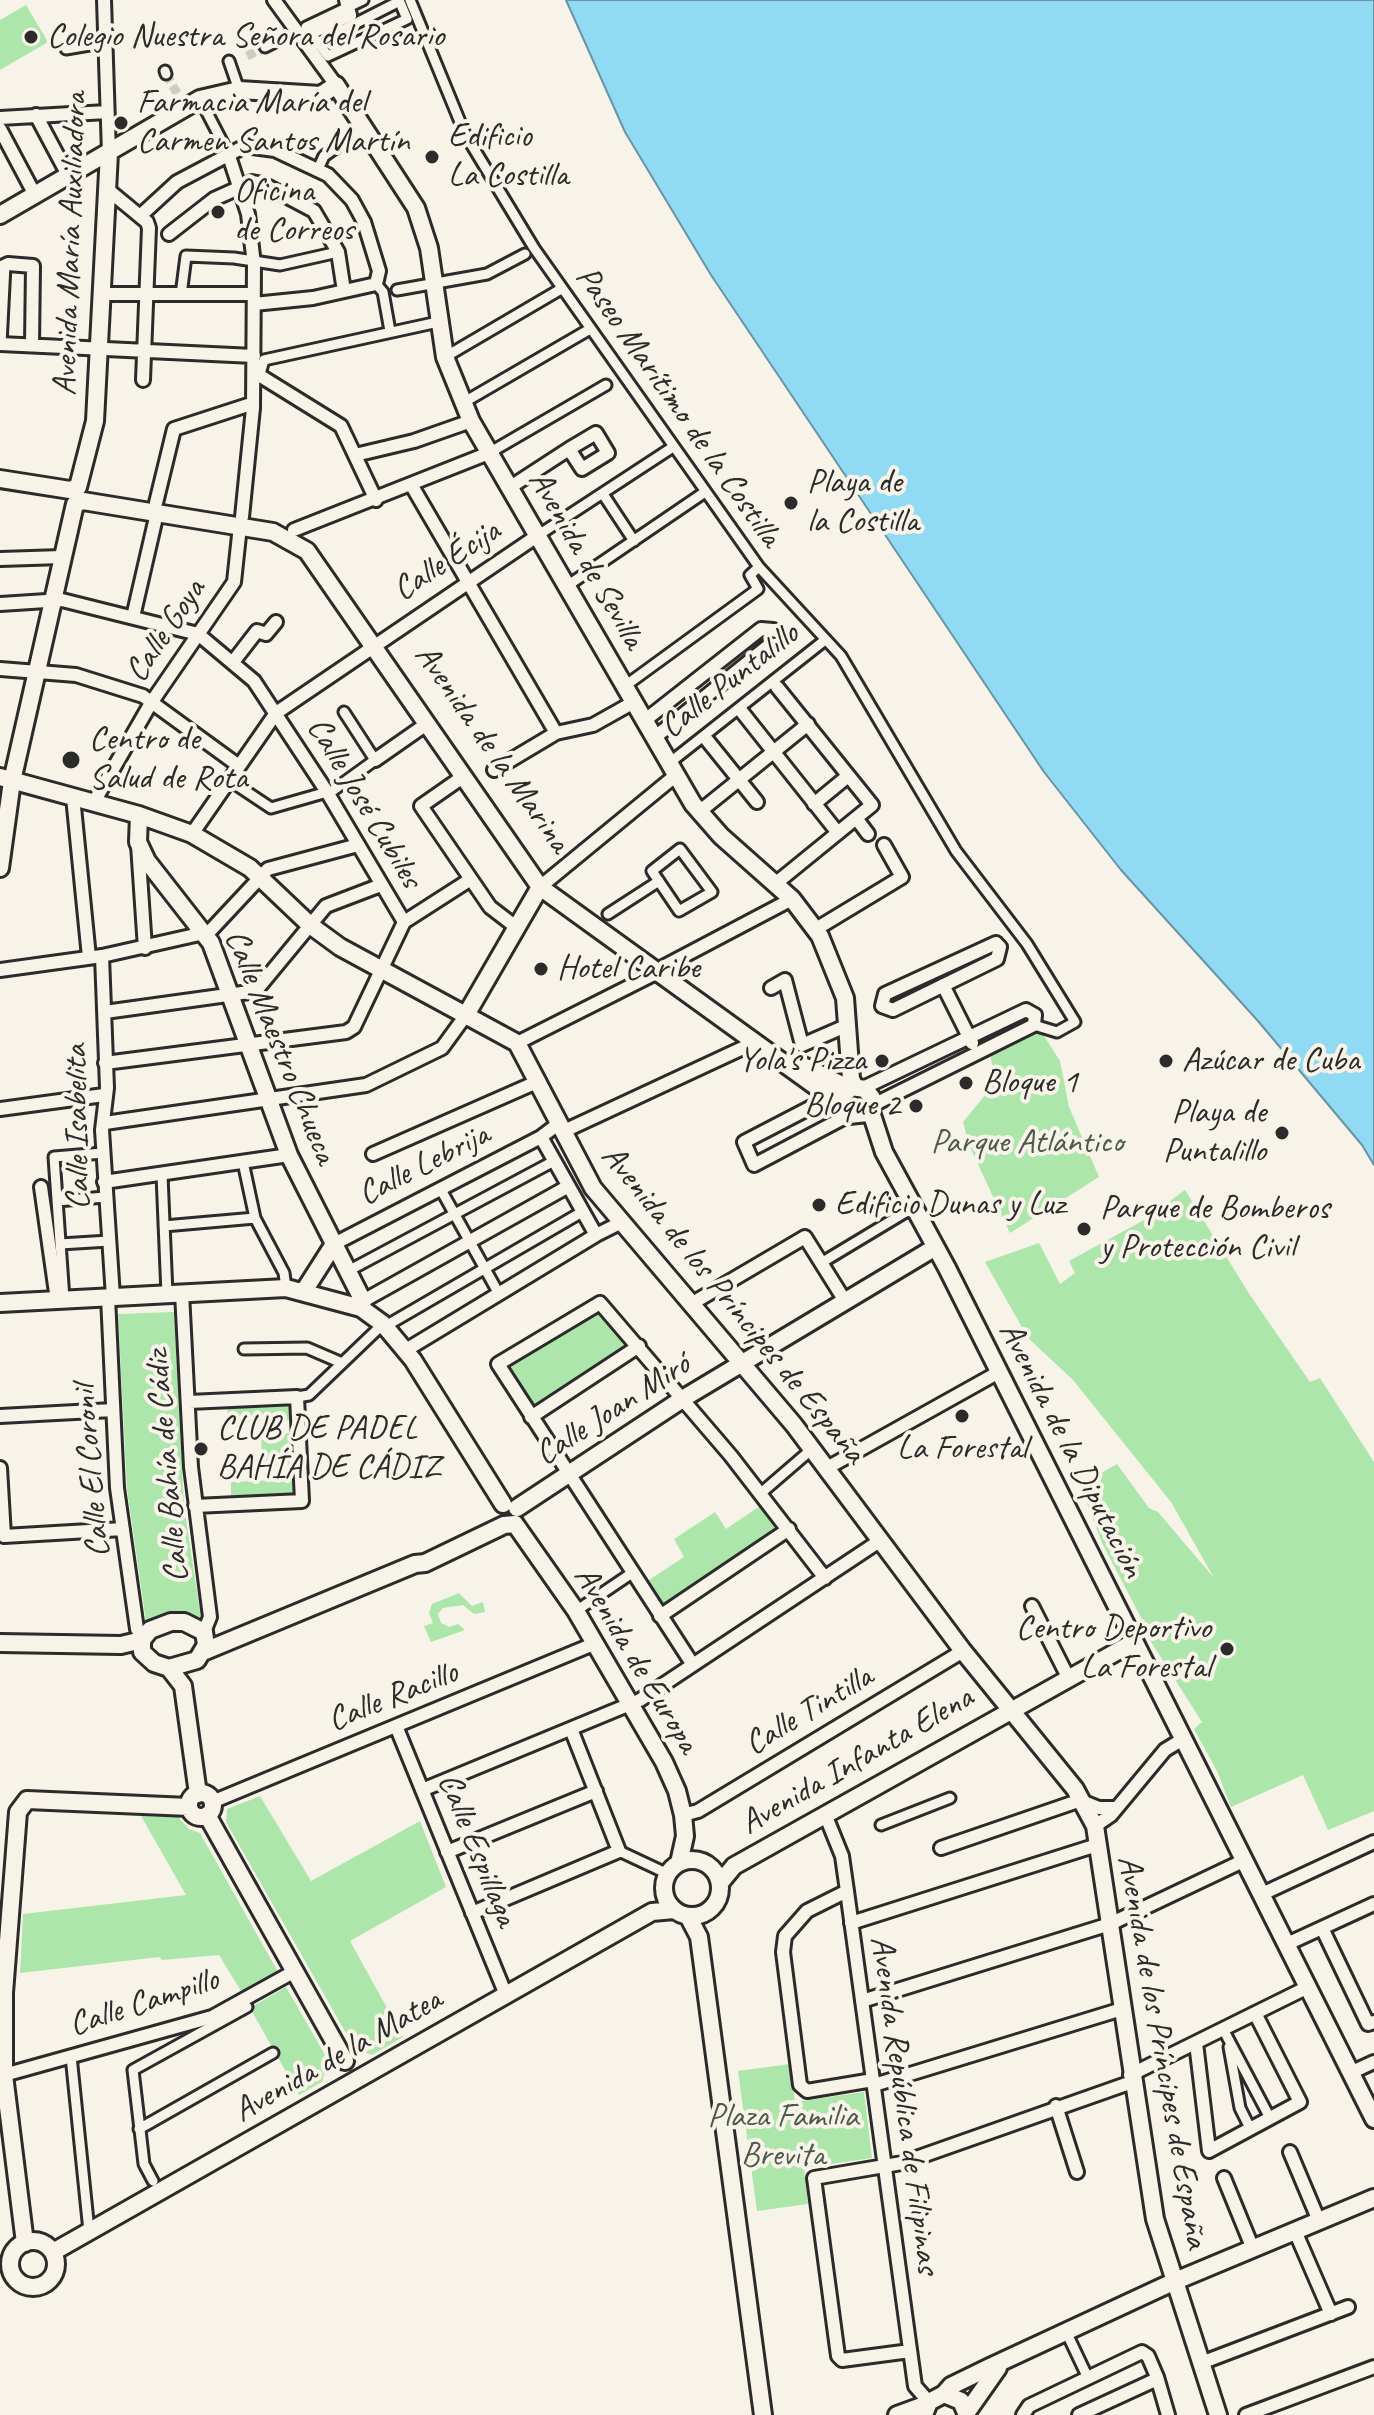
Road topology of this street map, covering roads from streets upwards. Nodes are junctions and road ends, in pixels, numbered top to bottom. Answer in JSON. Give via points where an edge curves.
{"nodes":[{"id":1,"x":104,"y":0,"type":"edge"},
{"id":2,"x":274,"y":0,"type":"edge"},
{"id":3,"x":363,"y":0,"type":"edge"},
{"id":4,"x":410,"y":0,"type":"edge"},
{"id":5,"x":396,"y":2,"type":"edge"},
{"id":6,"x":347,"y":4,"type":"edge"},
{"id":7,"x":307,"y":39,"type":"junction"},
{"id":8,"x":107,"y":42,"type":"junction"},
{"id":9,"x":265,"y":47,"type":"tunnel mouth"},
{"id":10,"x":66,"y":49,"type":"dead end"},
{"id":11,"x":229,"y":61,"type":"dead end"},
{"id":12,"x":336,"y":85,"type":"junction"},
{"id":13,"x":239,"y":90,"type":"junction"},
{"id":14,"x":200,"y":99,"type":"junction"},
{"id":15,"x":107,"y":112,"type":"junction"},
{"id":16,"x":36,"y":115,"type":"junction"},
{"id":17,"x":0,"y":118,"type":"edge"},
{"id":18,"x":364,"y":128,"type":"junction"},
{"id":19,"x":0,"y":129,"type":"edge"},
{"id":20,"x":109,"y":153,"type":"junction"},
{"id":21,"x":228,"y":153,"type":"junction"},
{"id":22,"x":318,"y":169,"type":"junction"},
{"id":23,"x":69,"y":177,"type":"junction"},
{"id":24,"x":239,"y":186,"type":"junction"},
{"id":25,"x":107,"y":189,"type":"junction"},
{"id":26,"x":35,"y":195,"type":"junction"},
{"id":27,"x":0,"y":215,"type":"edge"},
{"id":28,"x":140,"y":216,"type":"junction"},
{"id":29,"x":149,"y":228,"type":"junction"},
{"id":30,"x":169,"y":234,"type":"joint"},
{"id":31,"x":338,"y":252,"type":"junction"},
{"id":32,"x":525,"y":254,"type":"dead end"},
{"id":33,"x":254,"y":264,"type":"junction"},
{"id":34,"x":2,"y":267,"type":"edge"},
{"id":35,"x":376,"y":284,"type":"junction"},
{"id":36,"x":434,"y":286,"type":"junction"},
{"id":37,"x":561,"y":289,"type":"junction"},
{"id":38,"x":397,"y":290,"type":"dead end"},
{"id":39,"x":344,"y":291,"type":"junction"},
{"id":40,"x":101,"y":294,"type":"junction"},
{"id":41,"x":146,"y":295,"type":"junction"},
{"id":42,"x":181,"y":295,"type":"junction"},
{"id":43,"x":254,"y":299,"type":"junction"},
{"id":44,"x":438,"y":322,"type":"junction"},
{"id":45,"x":590,"y":329,"type":"junction"},
{"id":46,"x":391,"y":331,"type":"junction"},
{"id":47,"x":0,"y":344,"type":"edge"},
{"id":48,"x":32,"y":345,"type":"junction"},
{"id":49,"x":98,"y":348,"type":"junction"},
{"id":50,"x":143,"y":350,"type":"junction"},
{"id":51,"x":254,"y":356,"type":"junction"},
{"id":52,"x":445,"y":357,"type":"junction"},
{"id":53,"x":257,"y":373,"type":"junction"},
{"id":54,"x":143,"y":380,"type":"dead end"},
{"id":55,"x":606,"y":385,"type":"dead end"},
{"id":56,"x":251,"y":404,"type":"junction"},
{"id":57,"x":461,"y":404,"type":"junction"},
{"id":58,"x":471,"y":421,"type":"junction"},
{"id":59,"x":673,"y":447,"type":"junction"},
{"id":60,"x":569,"y":449,"type":"dead end"},
{"id":61,"x":489,"y":453,"type":"junction"},
{"id":62,"x":355,"y":455,"type":"junction"},
{"id":63,"x":0,"y":479,"type":"edge"},
{"id":64,"x":412,"y":486,"type":"junction"},
{"id":65,"x":0,"y":487,"type":"edge"},
{"id":66,"x":509,"y":488,"type":"junction"},
{"id":67,"x":705,"y":492,"type":"junction"},
{"id":68,"x":603,"y":494,"type":"junction"},
{"id":69,"x":76,"y":495,"type":"junction"},
{"id":70,"x":376,"y":500,"type":"junction"},
{"id":71,"x":156,"y":508,"type":"junction"},
{"id":72,"x":241,"y":522,"type":"junction"},
{"id":73,"x":294,"y":530,"type":"junction"},
{"id":74,"x":537,"y":536,"type":"junction"},
{"id":75,"x":634,"y":541,"type":"junction"},
{"id":76,"x":62,"y":557,"type":"junction"},
{"id":77,"x":0,"y":559,"type":"edge"},
{"id":78,"x":759,"y":567,"type":"junction"},
{"id":79,"x":467,"y":583,"type":"junction"},
{"id":80,"x":567,"y":586,"type":"junction"},
{"id":81,"x":53,"y":600,"type":"junction"},
{"id":82,"x":0,"y":604,"type":"edge"},
{"id":83,"x":133,"y":617,"type":"junction"},
{"id":84,"x":276,"y":622,"type":"dead end"},
{"id":85,"x":198,"y":634,"type":"junction"},
{"id":86,"x":825,"y":640,"type":"junction"},
{"id":87,"x":377,"y":642,"type":"junction"},
{"id":88,"x":233,"y":662,"type":"junction"},
{"id":89,"x":0,"y":669,"type":"edge"},
{"id":90,"x":35,"y":673,"type":"junction"},
{"id":91,"x":625,"y":686,"type":"junction"},
{"id":92,"x":777,"y":687,"type":"dead end"},
{"id":93,"x":634,"y":702,"type":"junction"},
{"id":94,"x":151,"y":703,"type":"junction"},
{"id":95,"x":344,"y":712,"type":"dead end"},
{"id":96,"x":742,"y":712,"type":"dead end"},
{"id":97,"x":276,"y":713,"type":"junction"},
{"id":98,"x":644,"y":721,"type":"junction"},
{"id":99,"x":428,"y":723,"type":"junction"},
{"id":100,"x":808,"y":724,"type":"junction"},
{"id":101,"x":556,"y":733,"type":"junction"},
{"id":102,"x":654,"y":738,"type":"junction"},
{"id":103,"x":707,"y":740,"type":"dead end"},
{"id":104,"x":774,"y":752,"type":"junction"},
{"id":105,"x":375,"y":760,"type":"junction"},
{"id":106,"x":239,"y":766,"type":"junction"},
{"id":107,"x":494,"y":770,"type":"dead end"},
{"id":108,"x":671,"y":770,"type":"junction"},
{"id":109,"x":464,"y":776,"type":"junction"},
{"id":110,"x":848,"y":776,"type":"junction"},
{"id":111,"x":6,"y":779,"type":"edge"},
{"id":112,"x":229,"y":780,"type":"junction"},
{"id":113,"x":739,"y":780,"type":"junction"},
{"id":114,"x":328,"y":793,"type":"junction"},
{"id":115,"x":73,"y":797,"type":"junction"},
{"id":116,"x":94,"y":802,"type":"junction"},
{"id":117,"x":757,"y":802,"type":"dead end"},
{"id":118,"x":814,"y":804,"type":"junction"},
{"id":119,"x":699,"y":812,"type":"junction"},
{"id":120,"x":139,"y":815,"type":"junction"},
{"id":121,"x":856,"y":818,"type":"junction"},
{"id":122,"x":838,"y":833,"type":"junction"},
{"id":123,"x":192,"y":834,"type":"junction"},
{"id":124,"x":868,"y":834,"type":"dead end"},
{"id":125,"x":138,"y":842,"type":"junction"},
{"id":126,"x":358,"y":845,"type":"junction"},
{"id":127,"x":884,"y":845,"type":"dead end"},
{"id":128,"x":0,"y":868,"type":"edge"},
{"id":129,"x":260,"y":877,"type":"junction"},
{"id":130,"x":471,"y":879,"type":"junction"},
{"id":131,"x":659,"y":881,"type":"junction"},
{"id":132,"x":542,"y":884,"type":"junction"},
{"id":133,"x":775,"y":884,"type":"junction"},
{"id":134,"x":381,"y":885,"type":"junction"},
{"id":135,"x":792,"y":899,"type":"junction"},
{"id":136,"x":608,"y":914,"type":"dead end"},
{"id":137,"x":404,"y":922,"type":"junction"},
{"id":138,"x":310,"y":925,"type":"junction"},
{"id":139,"x":516,"y":927,"type":"junction"},
{"id":140,"x":816,"y":929,"type":"junction"},
{"id":141,"x":204,"y":933,"type":"junction"},
{"id":142,"x":145,"y":948,"type":"junction"},
{"id":143,"x":95,"y":957,"type":"junction"},
{"id":144,"x":382,"y":969,"type":"junction"},
{"id":145,"x":0,"y":970,"type":"edge"},
{"id":146,"x":660,"y":970,"type":"junction"},
{"id":147,"x":943,"y":985,"type":"junction"},
{"id":148,"x":771,"y":988,"type":"dead end"},
{"id":149,"x":232,"y":996,"type":"junction"},
{"id":150,"x":105,"y":1012,"type":"junction"},
{"id":151,"x":466,"y":1015,"type":"junction"},
{"id":152,"x":848,"y":1025,"type":"junction"},
{"id":153,"x":1034,"y":1025,"type":"junction"},
{"id":154,"x":969,"y":1037,"type":"junction"},
{"id":155,"x":751,"y":1040,"type":"junction"},
{"id":156,"x":517,"y":1043,"type":"junction"},
{"id":157,"x":250,"y":1046,"type":"junction"},
{"id":158,"x":977,"y":1053,"type":"junction"},
{"id":159,"x":105,"y":1063,"type":"junction"},
{"id":160,"x":539,"y":1081,"type":"junction"},
{"id":161,"x":856,"y":1088,"type":"junction"},
{"id":162,"x":104,"y":1095,"type":"junction"},
{"id":163,"x":826,"y":1095,"type":"junction"},
{"id":164,"x":269,"y":1100,"type":"junction"},
{"id":165,"x":871,"y":1107,"type":"junction"},
{"id":166,"x":0,"y":1109,"type":"edge"},
{"id":167,"x":848,"y":1112,"type":"junction"},
{"id":168,"x":105,"y":1123,"type":"junction"},
{"id":169,"x":560,"y":1128,"type":"junction"},
{"id":170,"x":541,"y":1137,"type":"junction"},
{"id":171,"x":884,"y":1152,"type":"junction"},
{"id":172,"x":103,"y":1153,"type":"junction"},
{"id":173,"x":373,"y":1154,"type":"dead end"},
{"id":174,"x":289,"y":1155,"type":"junction"},
{"id":175,"x":554,"y":1161,"type":"junction"},
{"id":176,"x":243,"y":1162,"type":"junction"},
{"id":177,"x":162,"y":1175,"type":"junction"},
{"id":178,"x":104,"y":1182,"type":"junction"},
{"id":179,"x":41,"y":1187,"type":"dead end"},
{"id":180,"x":567,"y":1187,"type":"junction"},
{"id":181,"x":440,"y":1188,"type":"junction"},
{"id":182,"x":105,"y":1197,"type":"junction"},
{"id":183,"x":57,"y":1201,"type":"junction"},
{"id":184,"x":914,"y":1207,"type":"junction"},
{"id":185,"x":582,"y":1212,"type":"junction"},
{"id":186,"x":455,"y":1214,"type":"junction"},
{"id":187,"x":255,"y":1218,"type":"junction"},
{"id":188,"x":620,"y":1223,"type":"junction"},
{"id":189,"x":164,"y":1226,"type":"junction"},
{"id":190,"x":596,"y":1235,"type":"junction"},
{"id":191,"x":109,"y":1241,"type":"junction"},
{"id":192,"x":471,"y":1242,"type":"junction"},
{"id":193,"x":60,"y":1244,"type":"junction"},
{"id":194,"x":334,"y":1244,"type":"junction"},
{"id":195,"x":934,"y":1248,"type":"junction"},
{"id":196,"x":821,"y":1263,"type":"junction"},
{"id":197,"x":485,"y":1268,"type":"junction"},
{"id":198,"x":348,"y":1271,"type":"junction"},
{"id":199,"x":286,"y":1288,"type":"junction"},
{"id":200,"x":304,"y":1291,"type":"junction"},
{"id":201,"x":175,"y":1294,"type":"junction"},
{"id":202,"x":499,"y":1294,"type":"junction"},
{"id":203,"x":111,"y":1297,"type":"junction"},
{"id":204,"x":61,"y":1300,"type":"junction"},
{"id":205,"x":845,"y":1301,"type":"junction"},
{"id":206,"x":0,"y":1303,"type":"edge"},
{"id":207,"x":362,"y":1304,"type":"junction"},
{"id":208,"x":691,"y":1304,"type":"junction"},
{"id":209,"x":384,"y":1326,"type":"junction"},
{"id":210,"x":639,"y":1346,"type":"junction"},
{"id":211,"x":244,"y":1349,"type":"dead end"},
{"id":212,"x":406,"y":1350,"type":"junction"},
{"id":213,"x":342,"y":1363,"type":"junction"},
{"id":214,"x":742,"y":1363,"type":"junction"},
{"id":215,"x":999,"y":1372,"type":"junction"},
{"id":216,"x":297,"y":1397,"type":"junction"},
{"id":217,"x":684,"y":1398,"type":"junction"},
{"id":218,"x":189,"y":1402,"type":"junction"},
{"id":219,"x":113,"y":1410,"type":"junction"},
{"id":220,"x":0,"y":1416,"type":"edge"},
{"id":221,"x":531,"y":1417,"type":"junction"},
{"id":222,"x":812,"y":1449,"type":"junction"},
{"id":223,"x":0,"y":1468,"type":"edge"},
{"id":224,"x":827,"y":1468,"type":"junction"},
{"id":225,"x":568,"y":1476,"type":"junction"},
{"id":226,"x":761,"y":1493,"type":"junction"},
{"id":227,"x":195,"y":1506,"type":"junction"},
{"id":228,"x":507,"y":1516,"type":"junction"},
{"id":229,"x":123,"y":1529,"type":"junction"},
{"id":230,"x":789,"y":1529,"type":"junction"},
{"id":231,"x":881,"y":1540,"type":"junction"},
{"id":232,"x":632,"y":1573,"type":"junction"},
{"id":233,"x":825,"y":1578,"type":"junction"},
{"id":234,"x":1032,"y":1606,"type":"dead end"},
{"id":235,"x":576,"y":1611,"type":"junction"},
{"id":236,"x":660,"y":1616,"type":"junction"},
{"id":237,"x":205,"y":1640,"type":"junction"},
{"id":238,"x":1134,"y":1642,"type":"junction"},
{"id":239,"x":0,"y":1643,"type":"edge"},
{"id":240,"x":142,"y":1643,"type":"junction"},
{"id":241,"x":596,"y":1643,"type":"junction"},
{"id":242,"x":963,"y":1651,"type":"junction"},
{"id":243,"x":190,"y":1664,"type":"junction"},
{"id":244,"x":693,"y":1665,"type":"junction"},
{"id":245,"x":169,"y":1668,"type":"junction"},
{"id":246,"x":1068,"y":1677,"type":"junction"},
{"id":247,"x":183,"y":1686,"type":"junction"},
{"id":248,"x":631,"y":1704,"type":"junction"},
{"id":249,"x":1009,"y":1709,"type":"junction"},
{"id":250,"x":396,"y":1726,"type":"junction"},
{"id":251,"x":571,"y":1729,"type":"junction"},
{"id":252,"x":1183,"y":1739,"type":"junction"},
{"id":253,"x":422,"y":1790,"type":"junction"},
{"id":254,"x":596,"y":1791,"type":"junction"},
{"id":255,"x":1074,"y":1794,"type":"junction"},
{"id":256,"x":950,"y":1798,"type":"dead end"},
{"id":257,"x":202,"y":1804,"type":"junction"},
{"id":258,"x":1110,"y":1809,"type":"junction"},
{"id":259,"x":825,"y":1814,"type":"junction"},
{"id":260,"x":683,"y":1815,"type":"junction"},
{"id":261,"x":881,"y":1825,"type":"dead end"},
{"id":262,"x":1095,"y":1835,"type":"junction"},
{"id":263,"x":685,"y":1836,"type":"junction"},
{"id":264,"x":1374,"y":1842,"type":"edge"},
{"id":265,"x":941,"y":1848,"type":"dead end"},
{"id":266,"x":619,"y":1851,"type":"junction"},
{"id":267,"x":447,"y":1852,"type":"junction"},
{"id":268,"x":1245,"y":1860,"type":"junction"},
{"id":269,"x":673,"y":1869,"type":"junction"},
{"id":270,"x":711,"y":1871,"type":"junction"},
{"id":271,"x":847,"y":1891,"type":"junction"},
{"id":272,"x":1262,"y":1894,"type":"junction"},
{"id":273,"x":1374,"y":1904,"type":"edge"},
{"id":274,"x":675,"y":1907,"type":"junction"},
{"id":275,"x":472,"y":1913,"type":"junction"},
{"id":276,"x":707,"y":1913,"type":"junction"},
{"id":277,"x":851,"y":1923,"type":"junction"},
{"id":278,"x":1110,"y":1924,"type":"junction"},
{"id":279,"x":1322,"y":1928,"type":"junction"},
{"id":280,"x":699,"y":1937,"type":"junction"},
{"id":281,"x":1287,"y":1944,"type":"junction"},
{"id":282,"x":295,"y":1971,"type":"junction"},
{"id":283,"x":1308,"y":1987,"type":"junction"},
{"id":284,"x":506,"y":1995,"type":"junction"},
{"id":285,"x":862,"y":2001,"type":"junction"},
{"id":286,"x":247,"y":2007,"type":"dead end"},
{"id":287,"x":1122,"y":2009,"type":"junction"},
{"id":288,"x":1255,"y":2013,"type":"junction"},
{"id":289,"x":1371,"y":2023,"type":"edge"},
{"id":290,"x":1223,"y":2029,"type":"junction"},
{"id":291,"x":1196,"y":2043,"type":"junction"},
{"id":292,"x":1230,"y":2044,"type":"junction"},
{"id":293,"x":273,"y":2053,"type":"dead end"},
{"id":294,"x":71,"y":2056,"type":"junction"},
{"id":295,"x":345,"y":2061,"type":"junction"},
{"id":296,"x":1374,"y":2062,"type":"edge"},
{"id":297,"x":369,"y":2072,"type":"junction"},
{"id":298,"x":1350,"y":2073,"type":"junction"},
{"id":299,"x":4,"y":2075,"type":"junction"},
{"id":300,"x":1131,"y":2078,"type":"junction"},
{"id":301,"x":874,"y":2083,"type":"junction"},
{"id":302,"x":343,"y":2087,"type":"junction"},
{"id":303,"x":1056,"y":2106,"type":"junction"},
{"id":304,"x":1270,"y":2118,"type":"junction"},
{"id":305,"x":1374,"y":2119,"type":"edge"},
{"id":306,"x":1250,"y":2128,"type":"junction"},
{"id":307,"x":139,"y":2129,"type":"junction"},
{"id":308,"x":1290,"y":2152,"type":"dead end"},
{"id":309,"x":884,"y":2166,"type":"junction"},
{"id":310,"x":1077,"y":2172,"type":"dead end"},
{"id":311,"x":1224,"y":2178,"type":"dead end"},
{"id":312,"x":153,"y":2181,"type":"dead end"},
{"id":313,"x":1374,"y":2198,"type":"edge"},
{"id":314,"x":1319,"y":2221,"type":"junction"},
{"id":315,"x":89,"y":2231,"type":"junction"},
{"id":316,"x":1295,"y":2231,"type":"junction"},
{"id":317,"x":25,"y":2243,"type":"junction"},
{"id":318,"x":1253,"y":2249,"type":"junction"},
{"id":319,"x":53,"y":2252,"type":"junction"},
{"id":320,"x":7,"y":2277,"type":"edge"},
{"id":321,"x":1173,"y":2282,"type":"junction"},
{"id":322,"x":1348,"y":2307,"type":"dead end"},
{"id":323,"x":1331,"y":2314,"type":"junction"},
{"id":324,"x":1070,"y":2340,"type":"dead end"},
{"id":325,"x":910,"y":2351,"type":"junction"},
{"id":326,"x":1201,"y":2363,"type":"junction"},
{"id":327,"x":1001,"y":2364,"type":"junction"},
{"id":328,"x":1374,"y":2367,"type":"edge"},
{"id":329,"x":1088,"y":2378,"type":"junction"},
{"id":330,"x":1155,"y":2380,"type":"junction"},
{"id":331,"x":931,"y":2404,"type":"edge"},
{"id":332,"x":967,"y":2414,"type":"edge"},
{"id":333,"x":763,"y":2415,"type":"edge"},
{"id":334,"x":897,"y":2415,"type":"edge"},
{"id":335,"x":1023,"y":2415,"type":"edge"},
{"id":336,"x":1081,"y":2415,"type":"edge"},
{"id":337,"x":1168,"y":2415,"type":"edge"},
{"id":338,"x":1218,"y":2415,"type":"edge"},
{"id":339,"x":1246,"y":2415,"type":"edge"}],
"edges":[{"from":1,"to":8,"type":"street","name":"Avenida María Auxiliadora"},
{"from":2,"to":7,"type":"street","name":"Avenida de Sevilla"},
{"from":3,"to":6,"type":"street"},
{"from":4,"to":37,"type":"street","name":"Paseo Marítimo de la Costilla","via":[[465,134]]},
{"from":5,"to":7,"type":"street"},
{"from":5,"to":7,"type":"street","via":[[407,19],[364,37],[366,41],[328,56]]},
{"from":6,"to":7,"type":"street","via":[[350,15]]},
{"from":7,"to":9,"type":"street"},
{"from":7,"to":12,"type":"street","name":"Avenida de Sevilla"},
{"from":8,"to":10,"type":"street"},
{"from":8,"to":15,"type":"street","name":"Avenida María Auxiliadora"},
{"from":11,"to":13,"type":"street"},
{"from":12,"to":13,"type":"street","via":[[321,95]]},
{"from":12,"to":18,"type":"street","name":"Avenida de Sevilla"},
{"from":13,"to":14,"type":"street"},
{"from":14,"to":20,"type":"street","via":[[182,102]]},
{"from":14,"to":21,"type":"street"},
{"from":15,"to":16,"type":"street"},
{"from":15,"to":20,"type":"street","name":"Avenida María Auxiliadora"},
{"from":16,"to":17,"type":"street"},
{"from":16,"to":23,"type":"street"},
{"from":18,"to":22,"type":"street","via":[[324,156]]},
{"from":18,"to":36,"type":"street","name":"Avenida de Sevilla","via":[[416,208]]},
{"from":19,"to":26,"type":"street"},
{"from":20,"to":23,"type":"street"},
{"from":20,"to":25,"type":"street","name":"Avenida María Auxiliadora"},
{"from":21,"to":22,"type":"street","via":[[257,145]]},
{"from":21,"to":24,"type":"street","name":"Calle Goya"},
{"from":21,"to":28,"type":"street","via":[[177,182]]},
{"from":22,"to":35,"type":"street","via":[[352,200],[364,222],[379,271]]},
{"from":23,"to":26,"type":"street"},
{"from":24,"to":30,"type":"street"},
{"from":24,"to":31,"type":"street","via":[[263,184],[302,201],[322,222]]},
{"from":24,"to":33,"type":"street","name":"Calle Goya"},
{"from":25,"to":28,"type":"street"},
{"from":25,"to":40,"type":"street","name":"Avenida María Auxiliadora"},
{"from":26,"to":27,"type":"street"},
{"from":28,"to":29,"type":"street"},
{"from":29,"to":30,"type":"street"},
{"from":29,"to":41,"type":"street"},
{"from":31,"to":33,"type":"street","via":[[280,265]]},
{"from":31,"to":39,"type":"street"},
{"from":32,"to":36,"type":"street","via":[[487,274]]},
{"from":33,"to":42,"type":"street","via":[[186,256]]},
{"from":33,"to":43,"type":"street","name":"Calle Goya"},
{"from":34,"to":47,"type":"street"},
{"from":34,"to":48,"type":"street","via":[[33,266]]},
{"from":35,"to":39,"type":"street"},
{"from":35,"to":46,"type":"street","via":[[383,292]]},
{"from":36,"to":38,"type":"street"},
{"from":36,"to":44,"type":"street","name":"Avenida de Sevilla"},
{"from":37,"to":45,"type":"street","name":"Paseo Marítimo de la Costilla"},
{"from":37,"to":52,"type":"street"},
{"from":39,"to":43,"type":"street","via":[[286,303]]},
{"from":40,"to":41,"type":"street"},
{"from":40,"to":49,"type":"street","name":"Avenida María Auxiliadora"},
{"from":41,"to":42,"type":"street"},
{"from":41,"to":50,"type":"street"},
{"from":42,"to":43,"type":"street"},
{"from":43,"to":51,"type":"street","name":"Calle Goya"},
{"from":44,"to":46,"type":"street"},
{"from":44,"to":52,"type":"street","name":"Avenida de Sevilla"},
{"from":45,"to":57,"type":"street"},
{"from":45,"to":59,"type":"street","name":"Paseo Marítimo de la Costilla"},
{"from":46,"to":53,"type":"street","via":[[264,360]]},
{"from":47,"to":48,"type":"street"},
{"from":48,"to":49,"type":"street"},
{"from":49,"to":50,"type":"street"},
{"from":49,"to":69,"type":"street","name":"Avenida María Auxiliadora","via":[[95,421]]},
{"from":50,"to":51,"type":"street"},
{"from":50,"to":54,"type":"street"},
{"from":51,"to":53,"type":"street","name":"Calle Goya"},
{"from":52,"to":57,"type":"street","name":"Avenida de Sevilla"},
{"from":53,"to":56,"type":"street","name":"Calle Goya"},
{"from":53,"to":62,"type":"street","via":[[341,426]]},
{"from":55,"to":61,"type":"street"},
{"from":56,"to":71,"type":"street","via":[[174,429]]},
{"from":56,"to":72,"type":"street","name":"Calle Goya"},
{"from":57,"to":58,"type":"street","name":"Avenida de Sevilla"},
{"from":58,"to":61,"type":"street","name":"Avenida de Sevilla"},
{"from":58,"to":62,"type":"street"},
{"from":59,"to":67,"type":"street","name":"Paseo Marítimo de la Costilla"},
{"from":59,"to":68,"type":"street","name":"Calle Écija"},
{"from":60,"to":66,"type":"street"},
{"from":61,"to":64,"type":"street"},
{"from":61,"to":66,"type":"street","name":"Avenida de Sevilla"},
{"from":62,"to":70,"type":"street"},
{"from":63,"to":69,"type":"street","name":"Avenida de la Marina"},
{"from":64,"to":70,"type":"street"},
{"from":64,"to":79,"type":"street"},
{"from":65,"to":69,"type":"street","name":"Avenida de la Marina"},
{"from":66,"to":74,"type":"street","name":"Avenida de Sevilla"},
{"from":67,"to":75,"type":"street"},
{"from":67,"to":78,"type":"street","name":"Paseo Marítimo de la Costilla"},
{"from":68,"to":74,"type":"street","name":"Calle Écija"},
{"from":68,"to":75,"type":"street"},
{"from":69,"to":71,"type":"street","name":"Avenida de la Marina"},
{"from":69,"to":76,"type":"street","name":"Avenida María Auxiliadora"},
{"from":70,"to":73,"type":"street"},
{"from":71,"to":72,"type":"street","name":"Avenida de la Marina"},
{"from":71,"to":83,"type":"street"},
{"from":72,"to":73,"type":"street","name":"Avenida de la Marina"},
{"from":72,"to":85,"type":"street","name":"Calle Goya","via":[[234,582]]},
{"from":72,"to":87,"type":"street","name":"Avenida de la Marina","via":[[284,536],[307,551]]},
{"from":73,"to":87,"type":"street","name":"Avenida de la Marina","via":[[321,553]]},
{"from":74,"to":79,"type":"street","name":"Calle Écija"},
{"from":74,"to":80,"type":"street","name":"Avenida de Sevilla"},
{"from":75,"to":80,"type":"street"},
{"from":76,"to":77,"type":"street"},
{"from":76,"to":81,"type":"street","name":"Avenida María Auxiliadora"},
{"from":78,"to":86,"type":"street","name":"Paseo Marítimo de la Costilla"},
{"from":78,"to":91,"type":"street","via":[[750,575],[758,589]]},
{"from":79,"to":87,"type":"street","name":"Calle Écija"},
{"from":79,"to":101,"type":"street"},
{"from":80,"to":91,"type":"street","name":"Avenida de Sevilla"},
{"from":81,"to":82,"type":"street"},
{"from":81,"to":83,"type":"street"},
{"from":81,"to":90,"type":"street","name":"Avenida María Auxiliadora"},
{"from":83,"to":85,"type":"street"},
{"from":84,"to":88,"type":"street","via":[[266,634],[257,631]]},
{"from":85,"to":88,"type":"street","name":"Calle José Cubiles"},
{"from":85,"to":94,"type":"street","name":"Calle Goya"},
{"from":86,"to":108,"type":"street","name":"Calle Puntalillo"},
{"from":86,"to":153,"type":"street","name":"Paseo Marítimo de la Costilla","via":[[855,677],[956,851],[1027,944],[1075,1022],[1057,1032]]},
{"from":87,"to":97,"type":"street","name":"Calle Écija"},
{"from":87,"to":99,"type":"street","name":"Avenida de la Marina"},
{"from":87,"to":132,"type":"street","name":"Avenida de la Marina"},
{"from":88,"to":97,"type":"street","name":"Calle José Cubiles"},
{"from":89,"to":90,"type":"street"},
{"from":90,"to":94,"type":"street","via":[[76,675]]},
{"from":90,"to":111,"type":"street","name":"Avenida María Auxiliadora"},
{"from":91,"to":93,"type":"street","name":"Avenida de Sevilla"},
{"from":92,"to":100,"type":"street"},
{"from":93,"to":98,"type":"street","name":"Avenida de Sevilla"},
{"from":93,"to":101,"type":"street","via":[[593,725]]},
{"from":94,"to":106,"type":"street"},
{"from":94,"to":116,"type":"street","name":"Calle Goya"},
{"from":95,"to":105,"type":"street"},
{"from":96,"to":104,"type":"street"},
{"from":97,"to":106,"type":"street"},
{"from":97,"to":114,"type":"street","name":"Calle José Cubiles"},
{"from":98,"to":102,"type":"street","name":"Avenida de Sevilla"},
{"from":98,"to":102,"type":"street","via":[[761,629],[773,630],[772,643]]},
{"from":99,"to":105,"type":"street"},
{"from":99,"to":109,"type":"street","name":"Avenida de la Marina"},
{"from":100,"to":104,"type":"street"},
{"from":100,"to":110,"type":"street"},
{"from":101,"to":107,"type":"street"},
{"from":102,"to":108,"type":"street","name":"Avenida de Sevilla"},
{"from":103,"to":113,"type":"street"},
{"from":104,"to":113,"type":"street"},
{"from":104,"to":118,"type":"street"},
{"from":105,"to":114,"type":"street"},
{"from":106,"to":112,"type":"street"},
{"from":108,"to":119,"type":"street","name":"Avenida de Sevilla"},
{"from":108,"to":132,"type":"street"},
{"from":109,"to":130,"type":"street","via":[[421,806]]},
{"from":109,"to":132,"type":"street","name":"Avenida de la Marina"},
{"from":110,"to":118,"type":"street"},
{"from":110,"to":121,"type":"street","via":[[872,805]]},
{"from":111,"to":115,"type":"street"},
{"from":111,"to":128,"type":"street","name":"Avenida María Auxiliadora"},
{"from":112,"to":114,"type":"street","via":[[271,808]]},
{"from":112,"to":123,"type":"street"},
{"from":113,"to":117,"type":"street"},
{"from":113,"to":119,"type":"street"},
{"from":114,"to":126,"type":"street","name":"Calle José Cubiles"},
{"from":115,"to":116,"type":"street"},
{"from":115,"to":143,"type":"street","name":"Calle Isabelita"},
{"from":116,"to":120,"type":"street"},
{"from":118,"to":122,"type":"street"},
{"from":119,"to":133,"type":"street","name":"Avenida de Sevilla"},
{"from":120,"to":123,"type":"street"},
{"from":120,"to":125,"type":"street"},
{"from":121,"to":122,"type":"street"},
{"from":121,"to":124,"type":"street"},
{"from":122,"to":133,"type":"street"},
{"from":123,"to":129,"type":"street"},
{"from":125,"to":141,"type":"street","name":"Calle Maestro Chueca"},
{"from":125,"to":142,"type":"street"},
{"from":126,"to":129,"type":"street","via":[[268,869]]},
{"from":126,"to":134,"type":"street","name":"Calle José Cubiles"},
{"from":127,"to":140,"type":"street","via":[[905,882]]},
{"from":129,"to":138,"type":"street"},
{"from":129,"to":141,"type":"street"},
{"from":130,"to":137,"type":"street"},
{"from":130,"to":139,"type":"street","via":[[496,915]]},
{"from":131,"to":131,"type":"street","via":[[679,911],[712,892],[680,849],[652,871]]},
{"from":131,"to":136,"type":"street"},
{"from":132,"to":139,"type":"street"},
{"from":132,"to":146,"type":"street","name":"Avenida de la Marina"},
{"from":133,"to":135,"type":"street","name":"Avenida de Sevilla"},
{"from":134,"to":137,"type":"street","name":"Calle José Cubiles"},
{"from":134,"to":138,"type":"street","via":[[326,906]]},
{"from":135,"to":140,"type":"street","name":"Avenida de Sevilla"},
{"from":135,"to":146,"type":"street"},
{"from":137,"to":144,"type":"street"},
{"from":138,"to":144,"type":"street"},
{"from":138,"to":149,"type":"street","via":[[259,987]]},
{"from":139,"to":151,"type":"street"},
{"from":140,"to":152,"type":"street","name":"Avenida de Sevilla","via":[[842,984]]},
{"from":141,"to":142,"type":"street"},
{"from":141,"to":149,"type":"street","name":"Calle Maestro Chueca"},
{"from":142,"to":143,"type":"street"},
{"from":143,"to":145,"type":"street"},
{"from":143,"to":150,"type":"street","name":"Calle Isabelita"},
{"from":144,"to":151,"type":"street"},
{"from":144,"to":157,"type":"street","via":[[354,1027],[346,1032]]},
{"from":146,"to":155,"type":"street","name":"Avenida de la Marina"},
{"from":146,"to":156,"type":"street"},
{"from":146,"to":161,"type":"street","name":"Avenida de la Marina","via":[[812,1073]]},
{"from":147,"to":147,"type":"street","via":[[997,959],[1000,947],[989,944],[885,994],[882,1006],[893,1010]]},
{"from":147,"to":154,"type":"street"},
{"from":148,"to":152,"type":"street","via":[[785,980],[802,1045]]},
{"from":149,"to":150,"type":"street"},
{"from":149,"to":157,"type":"street","name":"Calle Maestro Chueca"},
{"from":150,"to":159,"type":"street","name":"Calle Isabelita"},
{"from":151,"to":156,"type":"street"},
{"from":151,"to":164,"type":"street","via":[[442,1048],[366,1085]]},
{"from":152,"to":161,"type":"street","name":"Avenida de Sevilla"},
{"from":153,"to":154,"type":"street","via":[[1035,1015],[1026,1010]]},
{"from":153,"to":158,"type":"street"},
{"from":154,"to":158,"type":"street"},
{"from":154,"to":161,"type":"street"},
{"from":155,"to":163,"type":"street","name":"Avenida de la Marina"},
{"from":155,"to":169,"type":"street","name":"Calle Lebrija"},
{"from":156,"to":160,"type":"street","name":"Avenida de los Príncipes de España"},
{"from":157,"to":159,"type":"street"},
{"from":157,"to":164,"type":"street","name":"Calle Maestro Chueca"},
{"from":158,"to":165,"type":"street"},
{"from":159,"to":162,"type":"street","name":"Calle Isabelita"},
{"from":160,"to":169,"type":"street","name":"Avenida de los Príncipes de España"},
{"from":160,"to":173,"type":"street"},
{"from":161,"to":165,"type":"street","via":[[871,1096]]},
{"from":161,"to":167,"type":"street","via":[[843,1096]]},
{"from":162,"to":166,"type":"street"},
{"from":162,"to":168,"type":"street","name":"Calle Isabelita"},
{"from":163,"to":167,"type":"street","name":"Avenida de la Marina"},
{"from":163,"to":167,"type":"street","via":[[744,1142],[754,1165]]},
{"from":164,"to":168,"type":"street"},
{"from":164,"to":174,"type":"street","name":"Calle Maestro Chueca"},
{"from":165,"to":167,"type":"street","via":[[861,1116]]},
{"from":165,"to":171,"type":"street","name":"Avenida de la Diputación"},
{"from":167,"to":171,"type":"street","name":"Avenida de la Diputación"},
{"from":168,"to":172,"type":"street","name":"Calle Isabelita"},
{"from":169,"to":170,"type":"street","name":"Calle Lebrija"},
{"from":169,"to":188,"type":"street","name":"Avenida de los Príncipes de España","via":[[593,1188]]},
{"from":170,"to":175,"type":"street"},
{"from":170,"to":181,"type":"street","name":"Calle Lebrija"},
{"from":171,"to":184,"type":"street","name":"Avenida de la Diputación"},
{"from":172,"to":178,"type":"street","name":"Calle Isabelita"},
{"from":172,"to":183,"type":"street","via":[[54,1157]]},
{"from":174,"to":176,"type":"street"},
{"from":174,"to":194,"type":"street","name":"Calle Maestro Chueca"},
{"from":175,"to":180,"type":"street"},
{"from":175,"to":186,"type":"street"},
{"from":176,"to":177,"type":"street"},
{"from":176,"to":187,"type":"street"},
{"from":177,"to":178,"type":"street"},
{"from":177,"to":189,"type":"street"},
{"from":178,"to":182,"type":"street","name":"Calle Isabelita"},
{"from":179,"to":204,"type":"street"},
{"from":180,"to":185,"type":"street"},
{"from":180,"to":192,"type":"street"},
{"from":181,"to":186,"type":"street"},
{"from":181,"to":194,"type":"street","name":"Calle Lebrija"},
{"from":182,"to":183,"type":"street"},
{"from":182,"to":191,"type":"street","name":"Calle Isabelita"},
{"from":183,"to":193,"type":"street"},
{"from":184,"to":195,"type":"street","name":"Avenida de la Diputación"},
{"from":184,"to":196,"type":"street"},
{"from":185,"to":190,"type":"street"},
{"from":185,"to":197,"type":"street"},
{"from":186,"to":192,"type":"street"},
{"from":186,"to":198,"type":"street"},
{"from":187,"to":189,"type":"street"},
{"from":187,"to":199,"type":"street","via":[[284,1273]]},
{"from":188,"to":190,"type":"street"},
{"from":188,"to":208,"type":"street","name":"Avenida de los Príncipes de España"},
{"from":189,"to":201,"type":"street"},
{"from":190,"to":202,"type":"street"},
{"from":191,"to":193,"type":"street"},
{"from":191,"to":203,"type":"street","name":"Calle Isabelita"},
{"from":192,"to":197,"type":"street"},
{"from":192,"to":207,"type":"street"},
{"from":193,"to":204,"type":"street"},
{"from":194,"to":198,"type":"street","name":"Calle Maestro Chueca"},
{"from":194,"to":200,"type":"street"},
{"from":195,"to":205,"type":"street","name":"Calle Joan Miró"},
{"from":195,"to":215,"type":"street","name":"Avenida de la Diputación"},
{"from":196,"to":205,"type":"street"},
{"from":196,"to":208,"type":"street","via":[[805,1237]]},
{"from":197,"to":202,"type":"street"},
{"from":197,"to":209,"type":"street"},
{"from":198,"to":207,"type":"street","name":"Calle Maestro Chueca"},
{"from":199,"to":200,"type":"street"},
{"from":199,"to":201,"type":"street"},
{"from":200,"to":207,"type":"street"},
{"from":201,"to":203,"type":"street"},
{"from":201,"to":218,"type":"street","name":"Calle Bahía de Cádiz"},
{"from":202,"to":212,"type":"street"},
{"from":203,"to":204,"type":"street"},
{"from":203,"to":219,"type":"street","name":"Calle El Coronil"},
{"from":204,"to":206,"type":"street"},
{"from":205,"to":214,"type":"street","name":"Calle Joan Miró"},
{"from":207,"to":209,"type":"street","name":"Avenida de Europa"},
{"from":208,"to":214,"type":"street","name":"Avenida de los Príncipes de España"},
{"from":209,"to":212,"type":"street","name":"Avenida de Europa"},
{"from":209,"to":213,"type":"street"},
{"from":210,"to":217,"type":"street"},
{"from":210,"to":221,"type":"street"},
{"from":210,"to":221,"type":"street","via":[[600,1303],[498,1364]]},
{"from":211,"to":213,"type":"street","via":[[307,1348]]},
{"from":212,"to":228,"type":"street","name":"Avenida de Europa"},
{"from":213,"to":216,"type":"street","via":[[309,1395]]},
{"from":214,"to":217,"type":"street","name":"Calle Joan Miró"},
{"from":214,"to":222,"type":"street","name":"Avenida de los Príncipes de España"},
{"from":215,"to":224,"type":"street"},
{"from":215,"to":238,"type":"street","name":"Avenida de la Diputación"},
{"from":216,"to":218,"type":"street"},
{"from":216,"to":227,"type":"street","via":[[302,1501]]},
{"from":217,"to":225,"type":"street","name":"Calle Joan Miró"},
{"from":217,"to":226,"type":"street"},
{"from":218,"to":227,"type":"street","name":"Calle Bahía de Cádiz"},
{"from":219,"to":220,"type":"street"},
{"from":219,"to":229,"type":"street","name":"Calle El Coronil"},
{"from":221,"to":225,"type":"street"},
{"from":222,"to":224,"type":"street","name":"Avenida de los Príncipes de España"},
{"from":222,"to":226,"type":"street"},
{"from":223,"to":229,"type":"street","via":[[4,1536]]},
{"from":224,"to":231,"type":"street","name":"Avenida de los Príncipes de España"},
{"from":225,"to":228,"type":"street","name":"Calle Joan Miró"},
{"from":225,"to":232,"type":"street"},
{"from":226,"to":230,"type":"street"},
{"from":227,"to":237,"type":"street","name":"Calle Bahía de Cádiz","via":[[210,1617]]},
{"from":228,"to":235,"type":"street","name":"Avenida de Europa"},
{"from":228,"to":237,"type":"street","name":"Calle Joan Miró","via":[[473,1543],[425,1563],[235,1640]]},
{"from":229,"to":240,"type":"street","name":"Calle El Coronil"},
{"from":230,"to":233,"type":"street"},
{"from":230,"to":236,"type":"street"},
{"from":231,"to":233,"type":"street"},
{"from":231,"to":242,"type":"street","name":"Avenida de los Príncipes de España"},
{"from":232,"to":235,"type":"street"},
{"from":232,"to":236,"type":"street"},
{"from":233,"to":244,"type":"street"},
{"from":234,"to":246,"type":"street"},
{"from":235,"to":241,"type":"street","name":"Avenida de Europa"},
{"from":236,"to":244,"type":"street"},
{"from":237,"to":240,"type":"street","via":[[184,1622],[171,1622],[158,1625]]},
{"from":237,"to":243,"type":"street"},
{"from":238,"to":246,"type":"street","name":"Avenida Infanta Elena"},
{"from":238,"to":252,"type":"street","name":"Avenida de la Diputación"},
{"from":239,"to":240,"type":"street"},
{"from":240,"to":245,"type":"street","via":[[154,1663]]},
{"from":241,"to":248,"type":"street","name":"Avenida de Europa"},
{"from":241,"to":250,"type":"street","name":"Calle Racillo"},
{"from":242,"to":249,"type":"street","name":"Avenida de los Príncipes de España"},
{"from":242,"to":260,"type":"street","name":"Calle Tintilla","via":[[698,1811]]},
{"from":243,"to":245,"type":"street"},
{"from":243,"to":247,"type":"street"},
{"from":244,"to":248,"type":"street"},
{"from":245,"to":247,"type":"street"},
{"from":246,"to":249,"type":"street","name":"Avenida Infanta Elena"},
{"from":247,"to":257,"type":"street"},
{"from":248,"to":251,"type":"street"},
{"from":248,"to":260,"type":"street","name":"Avenida de Europa","via":[[671,1777]]},
{"from":249,"to":255,"type":"street","name":"Avenida de los Príncipes de España"},
{"from":249,"to":259,"type":"street","name":"Avenida Infanta Elena"},
{"from":250,"to":253,"type":"street","name":"Calle Espillaga"},
{"from":250,"to":257,"type":"street","name":"Calle Racillo"},
{"from":251,"to":253,"type":"street"},
{"from":251,"to":254,"type":"street"},
{"from":252,"to":258,"type":"street","via":[[1165,1750]]},
{"from":252,"to":268,"type":"street","name":"Avenida de la Diputación"},
{"from":253,"to":267,"type":"street","name":"Calle Espillaga"},
{"from":254,"to":266,"type":"street"},
{"from":254,"to":267,"type":"street"},
{"from":255,"to":258,"type":"street"},
{"from":255,"to":262,"type":"street","name":"Avenida de los Príncipes de España"},
{"from":255,"to":265,"type":"street"},
{"from":256,"to":261,"type":"street"},
{"from":257,"to":282,"type":"street"},
{"from":257,"to":299,"type":"street","via":[[21,1804],[6,1948]]},
{"from":258,"to":262,"type":"street"},
{"from":259,"to":270,"type":"street","name":"Avenida Infanta Elena","via":[[734,1866]]},
{"from":259,"to":271,"type":"street","name":"Avenida República de Filipinas","via":[[842,1856]]},
{"from":260,"to":263,"type":"street","name":"Avenida de Europa"},
{"from":262,"to":277,"type":"street"},
{"from":262,"to":278,"type":"street","name":"Avenida de los Príncipes de España"},
{"from":263,"to":269,"type":"street","name":"Avenida de Europa"},
{"from":263,"to":270,"type":"street","name":"Avenida de Europa"},
{"from":264,"to":272,"type":"street"},
{"from":266,"to":269,"type":"street"},
{"from":266,"to":275,"type":"street"},
{"from":267,"to":275,"type":"street","name":"Calle Espillaga"},
{"from":268,"to":272,"type":"street","name":"Avenida de la Diputación"},
{"from":268,"to":278,"type":"street"},
{"from":269,"to":270,"type":"street","name":"Avenida Infanta Elena"},
{"from":269,"to":274,"type":"street","name":"Avenida de Europa"},
{"from":270,"to":276,"type":"street","via":[[718,1900]]},
{"from":271,"to":277,"type":"street","name":"Avenida República de Filipinas"},
{"from":271,"to":301,"type":"street","via":[[807,1911],[785,1936],[800,2085],[807,2091]]},
{"from":272,"to":281,"type":"street","name":"Avenida de la Diputación"},
{"from":273,"to":279,"type":"street"},
{"from":274,"to":276,"type":"street"},
{"from":274,"to":280,"type":"street"},
{"from":274,"to":284,"type":"street","name":"Avenida de la Matea","via":[[652,1912]]},
{"from":275,"to":284,"type":"street","name":"Calle Espillaga"},
{"from":276,"to":280,"type":"street"},
{"from":277,"to":285,"type":"street","name":"Avenida República de Filipinas"},
{"from":278,"to":285,"type":"street"},
{"from":278,"to":287,"type":"street","name":"Avenida de los Príncipes de España"},
{"from":279,"to":281,"type":"street"},
{"from":279,"to":289,"type":"street"},
{"from":280,"to":333,"type":"street"},
{"from":281,"to":283,"type":"street","name":"Avenida de la Diputación"},
{"from":282,"to":294,"type":"street","name":"Calle Campillo","via":[[212,2017]]},
{"from":282,"to":295,"type":"street"},
{"from":283,"to":288,"type":"street"},
{"from":283,"to":298,"type":"street","name":"Avenida de la Diputación"},
{"from":284,"to":297,"type":"street","name":"Avenida de la Matea"},
{"from":285,"to":301,"type":"street","name":"Avenida República de Filipinas"},
{"from":286,"to":307,"type":"street","name":"Calle Campillo","via":[[133,2070]]},
{"from":287,"to":300,"type":"street","name":"Avenida de los Príncipes de España"},
{"from":287,"to":301,"type":"street"},
{"from":288,"to":290,"type":"street"},
{"from":288,"to":304,"type":"street","via":[[1300,2102]]},
{"from":290,"to":291,"type":"street"},
{"from":290,"to":292,"type":"street"},
{"from":291,"to":300,"type":"street"},
{"from":291,"to":306,"type":"street","via":[[1209,2151]]},
{"from":292,"to":304,"type":"street"},
{"from":292,"to":306,"type":"street","via":[[1240,2108]]},
{"from":293,"to":307,"type":"street"},
{"from":294,"to":299,"type":"street","name":"Calle Campillo"},
{"from":294,"to":315,"type":"street"},
{"from":295,"to":297,"type":"street","via":[[359,2062]]},
{"from":295,"to":302,"type":"street"},
{"from":296,"to":298,"type":"street"},
{"from":297,"to":302,"type":"street","name":"Avenida de la Matea"},
{"from":298,"to":305,"type":"street","name":"Avenida de la Diputación"},
{"from":299,"to":317,"type":"street"},
{"from":300,"to":303,"type":"street"},
{"from":300,"to":321,"type":"street","name":"Avenida de los Príncipes de España","via":[[1153,2208]]},
{"from":301,"to":309,"type":"street","name":"Avenida República de Filipinas"},
{"from":302,"to":315,"type":"street","name":"Avenida de la Matea"},
{"from":303,"to":309,"type":"street"},
{"from":303,"to":310,"type":"street"},
{"from":304,"to":306,"type":"street"},
{"from":307,"to":312,"type":"street","via":[[144,2164]]},
{"from":308,"to":314,"type":"street"},
{"from":309,"to":325,"type":"street","name":"Avenida República de Filipinas"},
{"from":309,"to":325,"type":"street","via":[[814,2178],[838,2356],[842,2360]]},
{"from":311,"to":318,"type":"street"},
{"from":313,"to":314,"type":"street"},
{"from":314,"to":316,"type":"street"},
{"from":315,"to":319,"type":"street","name":"Avenida de la Matea"},
{"from":316,"to":318,"type":"street"},
{"from":316,"to":323,"type":"street"},
{"from":317,"to":319,"type":"street","via":[[41,2242]]},
{"from":317,"to":320,"type":"street","via":[[13,2253]]},
{"from":318,"to":321,"type":"street"},
{"from":319,"to":320,"type":"street","via":[[55,2273],[45,2284],[30,2287]]},
{"from":321,"to":326,"type":"street","name":"Avenida de los Príncipes de España"},
{"from":321,"to":327,"type":"street"},
{"from":322,"to":323,"type":"street"},
{"from":323,"to":326,"type":"street"},
{"from":324,"to":329,"type":"street"},
{"from":325,"to":331,"type":"street","name":"Avenida República de Filipinas","via":[[915,2386]]},
{"from":326,"to":338,"type":"street","name":"Avenida de los Príncipes de España"},
{"from":327,"to":331,"type":"street","via":[[951,2386]]},
{"from":327,"to":332,"type":"street"},
{"from":328,"to":339,"type":"street"},
{"from":329,"to":330,"type":"street","via":[[1142,2352]]},
{"from":329,"to":335,"type":"street","via":[[1029,2406]]},
{"from":330,"to":336,"type":"street"},
{"from":330,"to":337,"type":"street"},
{"from":331,"to":332,"type":"street","via":[[961,2401]]},
{"from":331,"to":334,"type":"street"}]}
